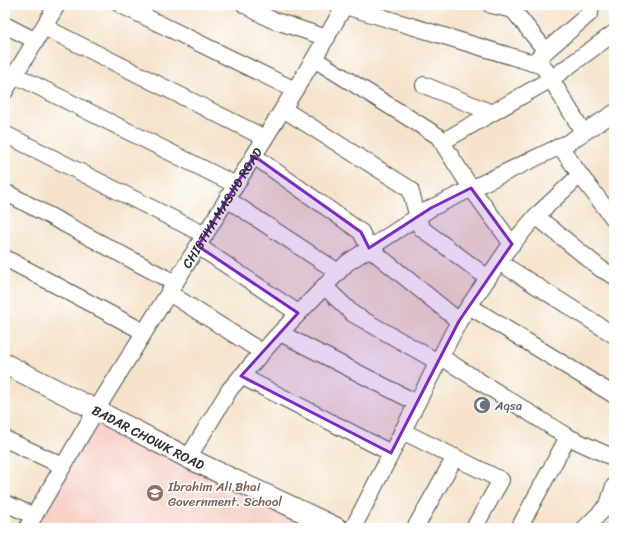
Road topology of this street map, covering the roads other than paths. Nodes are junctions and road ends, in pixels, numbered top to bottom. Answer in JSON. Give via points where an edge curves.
{"nodes":[{"id":1,"x":57,"y":5,"type":"edge"},
{"id":2,"x":121,"y":5,"type":"edge"},
{"id":3,"x":245,"y":5,"type":"edge"},
{"id":4,"x":491,"y":5,"type":"edge"},
{"id":5,"x":591,"y":5,"type":"edge"},
{"id":6,"x":345,"y":6,"type":"edge"},
{"id":7,"x":5,"y":25,"type":"edge"},
{"id":8,"x":44,"y":27,"type":"junction"},
{"id":9,"x":614,"y":33,"type":"edge"},
{"id":10,"x":327,"y":38,"type":"junction"},
{"id":11,"x":36,"y":41,"type":"junction"},
{"id":12,"x":546,"y":51,"type":"junction"},
{"id":13,"x":314,"y":59,"type":"junction"},
{"id":14,"x":532,"y":62,"type":"junction"},
{"id":15,"x":15,"y":75,"type":"junction"},
{"id":16,"x":551,"y":79,"type":"junction"},
{"id":17,"x":424,"y":85,"type":"dead end"},
{"id":18,"x":295,"y":90,"type":"junction"},
{"id":19,"x":5,"y":91,"type":"edge"},
{"id":20,"x":283,"y":109,"type":"junction"},
{"id":21,"x":492,"y":113,"type":"junction"},
{"id":22,"x":614,"y":113,"type":"edge"},
{"id":23,"x":583,"y":132,"type":"junction"},
{"id":24,"x":5,"y":134,"type":"edge"},
{"id":25,"x":265,"y":138,"type":"junction"},
{"id":26,"x":442,"y":142,"type":"junction"},
{"id":27,"x":560,"y":146,"type":"junction"},
{"id":28,"x":254,"y":156,"type":"junction"},
{"id":29,"x":580,"y":175,"type":"junction"},
{"id":30,"x":236,"y":185,"type":"junction"},
{"id":31,"x":471,"y":188,"type":"junction"},
{"id":32,"x":5,"y":192,"type":"edge"},
{"id":33,"x":227,"y":199,"type":"junction"},
{"id":34,"x":418,"y":216,"type":"junction"},
{"id":35,"x":536,"y":216,"type":"junction"},
{"id":36,"x":614,"y":219,"type":"edge"},
{"id":37,"x":201,"y":241,"type":"junction"},
{"id":38,"x":512,"y":244,"type":"junction"},
{"id":39,"x":369,"y":248,"type":"junction"},
{"id":40,"x":5,"y":258,"type":"edge"},
{"id":41,"x":499,"y":262,"type":"junction"},
{"id":42,"x":338,"y":272,"type":"junction"},
{"id":43,"x":614,"y":276,"type":"edge"},
{"id":44,"x":488,"y":278,"type":"junction"},
{"id":45,"x":324,"y":286,"type":"junction"},
{"id":46,"x":172,"y":288,"type":"junction"},
{"id":47,"x":469,"y":306,"type":"junction"},
{"id":48,"x":298,"y":313,"type":"junction"},
{"id":49,"x":459,"y":321,"type":"junction"},
{"id":50,"x":144,"y":332,"type":"junction"},
{"id":51,"x":280,"y":333,"type":"junction"},
{"id":52,"x":614,"y":335,"type":"edge"},
{"id":53,"x":262,"y":352,"type":"junction"},
{"id":54,"x":439,"y":359,"type":"junction"},
{"id":55,"x":5,"y":364,"type":"edge"},
{"id":56,"x":241,"y":376,"type":"junction"},
{"id":57,"x":614,"y":395,"type":"edge"},
{"id":58,"x":417,"y":402,"type":"junction"},
{"id":59,"x":96,"y":410,"type":"junction"},
{"id":60,"x":402,"y":432,"type":"junction"},
{"id":61,"x":568,"y":437,"type":"junction"},
{"id":62,"x":5,"y":439,"type":"edge"},
{"id":63,"x":391,"y":453,"type":"junction"},
{"id":64,"x":454,"y":457,"type":"junction"},
{"id":65,"x":188,"y":458,"type":"junction"},
{"id":66,"x":614,"y":458,"type":"edge"},
{"id":67,"x":63,"y":466,"type":"junction"},
{"id":68,"x":614,"y":486,"type":"edge"},
{"id":69,"x":5,"y":503,"type":"edge"},
{"id":70,"x":31,"y":522,"type":"edge"},
{"id":71,"x":337,"y":528,"type":"edge"},
{"id":72,"x":353,"y":528,"type":"edge"},
{"id":73,"x":415,"y":528,"type":"edge"},
{"id":74,"x":474,"y":528,"type":"edge"},
{"id":75,"x":519,"y":528,"type":"edge"},
{"id":76,"x":585,"y":528,"type":"edge"}],
"edges":[{"from":1,"to":8,"type":"street"},
{"from":2,"to":18,"type":"street"},
{"from":3,"to":10,"type":"street","via":[[270,19]]},
{"from":4,"to":12,"type":"street","via":[[513,10]]},
{"from":5,"to":12,"type":"street","via":[[590,13]]},
{"from":6,"to":10,"type":"street","name":"CHISTIYA MASJID ROAD"},
{"from":6,"to":14,"type":"street"},
{"from":7,"to":11,"type":"street"},
{"from":8,"to":11,"type":"street"},
{"from":8,"to":25,"type":"street"},
{"from":9,"to":16,"type":"street"},
{"from":10,"to":13,"type":"street","name":"CHISTIYA MASJID ROAD"},
{"from":11,"to":15,"type":"street"},
{"from":12,"to":14,"type":"street"},
{"from":13,"to":18,"type":"street","name":"CHISTIYA MASJID ROAD"},
{"from":13,"to":26,"type":"street","via":[[438,136]]},
{"from":14,"to":16,"type":"street","via":[[543,66]]},
{"from":15,"to":19,"type":"street"},
{"from":15,"to":30,"type":"street"},
{"from":16,"to":21,"type":"street"},
{"from":16,"to":23,"type":"street"},
{"from":17,"to":21,"type":"street"},
{"from":18,"to":20,"type":"street","name":"CHISTIYA MASJID ROAD"},
{"from":20,"to":25,"type":"street","name":"CHISTIYA MASJID ROAD"},
{"from":20,"to":34,"type":"street","via":[[410,189]]},
{"from":21,"to":26,"type":"street"},
{"from":22,"to":23,"type":"street"},
{"from":23,"to":27,"type":"street"},
{"from":24,"to":37,"type":"street"},
{"from":25,"to":28,"type":"street","name":"CHISTIYA MASJID ROAD"},
{"from":26,"to":31,"type":"street"},
{"from":27,"to":29,"type":"street"},
{"from":27,"to":31,"type":"street"},
{"from":28,"to":30,"type":"street","name":"CHISTIYA MASJID ROAD"},
{"from":28,"to":39,"type":"street","via":[[361,232]]},
{"from":29,"to":35,"type":"street"},
{"from":29,"to":36,"type":"street"},
{"from":30,"to":33,"type":"street","name":"CHISTIYA MASJID ROAD"},
{"from":31,"to":34,"type":"street"},
{"from":31,"to":38,"type":"street"},
{"from":32,"to":46,"type":"street"},
{"from":33,"to":37,"type":"street","name":"CHISTIYA MASJID ROAD"},
{"from":33,"to":42,"type":"street"},
{"from":34,"to":39,"type":"street"},
{"from":34,"to":44,"type":"street","via":[[421,228]]},
{"from":35,"to":38,"type":"street"},
{"from":35,"to":43,"type":"street","via":[[601,269]]},
{"from":37,"to":46,"type":"street","name":"CHISTIYA MASJID ROAD"},
{"from":37,"to":48,"type":"street"},
{"from":38,"to":41,"type":"street"},
{"from":39,"to":42,"type":"street"},
{"from":39,"to":49,"type":"street"},
{"from":40,"to":50,"type":"street"},
{"from":41,"to":44,"type":"street"},
{"from":41,"to":52,"type":"street"},
{"from":42,"to":45,"type":"street"},
{"from":44,"to":47,"type":"street"},
{"from":45,"to":48,"type":"street"},
{"from":45,"to":54,"type":"street","via":[[353,314]]},
{"from":46,"to":50,"type":"street","name":"CHISTIYA MASJID ROAD"},
{"from":46,"to":53,"type":"street"},
{"from":47,"to":49,"type":"street"},
{"from":47,"to":57,"type":"street"},
{"from":48,"to":51,"type":"street"},
{"from":49,"to":54,"type":"street"},
{"from":50,"to":59,"type":"street","name":"CHISTIYA MASJID ROAD"},
{"from":51,"to":53,"type":"street"},
{"from":51,"to":58,"type":"street"},
{"from":53,"to":56,"type":"street"},
{"from":54,"to":58,"type":"street"},
{"from":54,"to":61,"type":"street"},
{"from":55,"to":59,"type":"main road","name":"BADAR CHOWK ROAD"},
{"from":56,"to":63,"type":"street"},
{"from":56,"to":65,"type":"street","via":[[230,389]]},
{"from":58,"to":60,"type":"street"},
{"from":59,"to":65,"type":"main road","name":"BADAR CHOWK ROAD"},
{"from":59,"to":67,"type":"street","name":"CHISTIYA MASJID ROAD"},
{"from":60,"to":63,"type":"street"},
{"from":60,"to":64,"type":"street"},
{"from":61,"to":66,"type":"street"},
{"from":61,"to":75,"type":"street"},
{"from":62,"to":67,"type":"street"},
{"from":63,"to":72,"type":"street"},
{"from":64,"to":73,"type":"street"},
{"from":64,"to":74,"type":"street","via":[[501,480]]},
{"from":65,"to":71,"type":"main road","name":"BADAR CHOWK ROAD"},
{"from":67,"to":70,"type":"street","name":"CHISTIYA MASJID ROAD"},
{"from":68,"to":76,"type":"street","via":[[608,505]]},
{"from":69,"to":70,"type":"street"}]}
